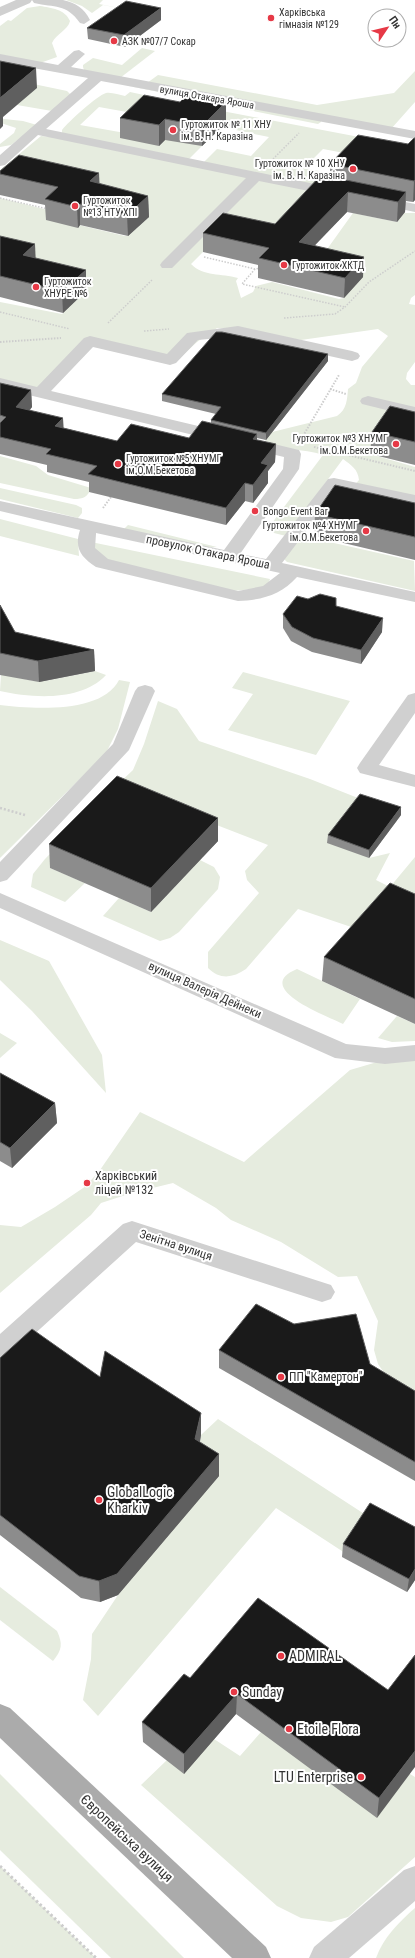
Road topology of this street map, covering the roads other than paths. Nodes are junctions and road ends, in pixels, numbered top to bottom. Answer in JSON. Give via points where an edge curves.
{"nodes":[{"id":1,"x":26,"y":0,"type":"edge"},
{"id":2,"x":38,"y":0,"type":"edge"},
{"id":3,"x":0,"y":12,"type":"edge"},
{"id":4,"x":84,"y":20,"type":"dead end"},
{"id":5,"x":79,"y":54,"type":"dead end"},
{"id":6,"x":0,"y":58,"type":"edge"},
{"id":7,"x":59,"y":70,"type":"junction"},
{"id":8,"x":97,"y":77,"type":"junction"},
{"id":9,"x":67,"y":86,"type":"dead end"},
{"id":10,"x":82,"y":90,"type":"junction"},
{"id":11,"x":36,"y":131,"type":"junction"},
{"id":12,"x":415,"y":135,"type":"edge"},
{"id":13,"x":0,"y":162,"type":"edge"},
{"id":14,"x":256,"y":176,"type":"junction"},
{"id":15,"x":352,"y":195,"type":"edge"},
{"id":16,"x":366,"y":198,"type":"edge"},
{"id":17,"x":415,"y":208,"type":"edge"},
{"id":18,"x":167,"y":265,"type":"road end"},
{"id":19,"x":352,"y":356,"type":"road end"},
{"id":20,"x":0,"y":383,"type":"edge"},
{"id":21,"x":40,"y":393,"type":"junction"},
{"id":22,"x":368,"y":401,"type":"dead end"},
{"id":23,"x":415,"y":412,"type":"edge"},
{"id":24,"x":415,"y":500,"type":"edge"},
{"id":25,"x":0,"y":506,"type":"edge"},
{"id":26,"x":90,"y":528,"type":"junction"},
{"id":27,"x":229,"y":556,"type":"junction"},
{"id":28,"x":271,"y":565,"type":"junction"},
{"id":29,"x":293,"y":570,"type":"junction"},
{"id":30,"x":415,"y":597,"type":"edge"},
{"id":31,"x":145,"y":691,"type":"dead end"},
{"id":32,"x":415,"y":699,"type":"edge"},
{"id":33,"x":415,"y":781,"type":"edge"},
{"id":34,"x":0,"y":875,"type":"edge"},
{"id":35,"x":0,"y":900,"type":"edge"},
{"id":36,"x":415,"y":1053,"type":"edge"},
{"id":37,"x":322,"y":1292,"type":"dead end"},
{"id":38,"x":0,"y":1350,"type":"edge"},
{"id":39,"x":0,"y":1718,"type":"edge"},
{"id":40,"x":415,"y":1881,"type":"edge"},
{"id":41,"x":255,"y":1958,"type":"edge"},
{"id":42,"x":325,"y":1958,"type":"edge"}],
"edges":[{"from":1,"to":3,"type":"street"},
{"from":2,"to":4,"type":"street","via":[[66,4],[82,15]]},
{"from":5,"to":7,"type":"street"},
{"from":6,"to":7,"type":"street","name":"вулиця Отакара Яроша"},
{"from":7,"to":8,"type":"street","name":"вулиця Отакара Яроша"},
{"from":8,"to":10,"type":"street"},
{"from":8,"to":12,"type":"street","name":"вулиця Отакара Яроша"},
{"from":9,"to":10,"type":"street"},
{"from":10,"to":11,"type":"street"},
{"from":11,"to":13,"type":"street"},
{"from":11,"to":14,"type":"street"},
{"from":14,"to":15,"type":"street"},
{"from":14,"to":18,"type":"street"},
{"from":16,"to":17,"type":"street"},
{"from":19,"to":21,"type":"street","via":[[238,331],[193,336],[170,360],[93,338]]},
{"from":20,"to":21,"type":"street"},
{"from":21,"to":27,"type":"street","via":[[296,448],[291,469]]},
{"from":22,"to":23,"type":"street"},
{"from":24,"to":28,"type":"street","via":[[334,483]]},
{"from":25,"to":26,"type":"street","name":"провулок Отакара Яроша"},
{"from":26,"to":27,"type":"street","name":"провулок Отакара Яроша"},
{"from":26,"to":29,"type":"street","via":[[84,543],[85,548],[102,563],[238,596],[261,594],[271,590],[279,586]]},
{"from":27,"to":28,"type":"street","name":"провулок Отакара Яроша"},
{"from":28,"to":29,"type":"street","name":"провулок Отакара Яроша"},
{"from":29,"to":30,"type":"street","name":"провулок Отакара Яроша"},
{"from":31,"to":34,"type":"street","via":[[122,746]]},
{"from":32,"to":33,"type":"street","via":[[367,768]]},
{"from":35,"to":36,"type":"street","name":"вулиця Валерія Дейнеки","via":[[343,1052],[385,1056]]},
{"from":37,"to":38,"type":"street","name":"Зенітна вулиця","via":[[132,1231]]},
{"from":39,"to":41,"type":"main road","name":"Європейська вулиця"},
{"from":40,"to":42,"type":"street"}]}
